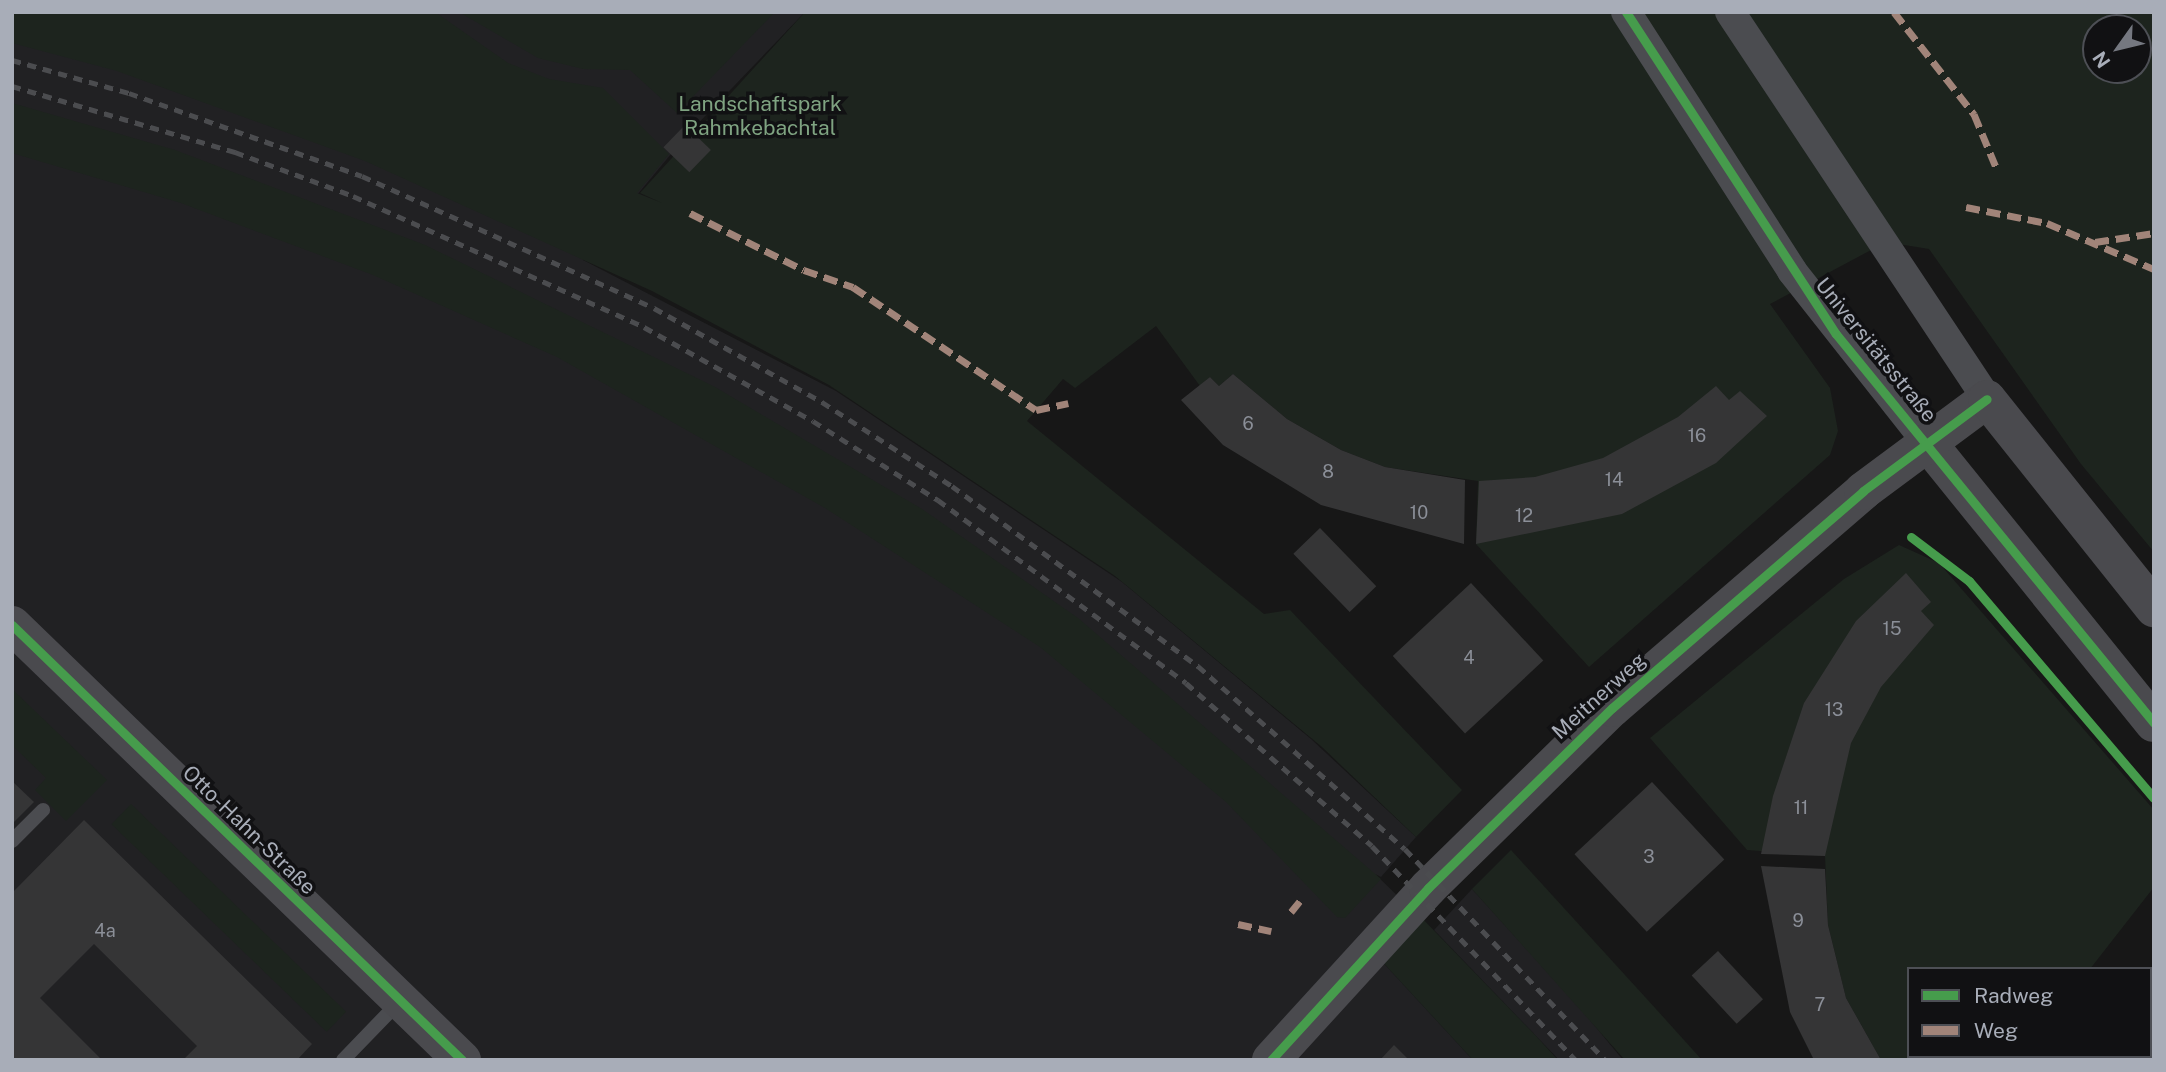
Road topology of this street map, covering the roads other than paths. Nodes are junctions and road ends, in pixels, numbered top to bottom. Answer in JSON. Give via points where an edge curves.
{"nodes":[{"id":1,"x":1626,"y":12,"type":"edge"},
{"id":2,"x":1730,"y":12,"type":"edge"},
{"id":3,"x":1987,"y":399,"type":"junction"},
{"id":4,"x":1927,"y":442,"type":"junction"},
{"id":5,"x":2154,"y":608,"type":"edge"},
{"id":6,"x":12,"y":625,"type":"edge"},
{"id":7,"x":2154,"y":723,"type":"edge"},
{"id":8,"x":43,"y":810,"type":"dead end"},
{"id":9,"x":12,"y":841,"type":"edge"},
{"id":10,"x":400,"y":1000,"type":"junction"},
{"id":11,"x":343,"y":1060,"type":"edge"},
{"id":12,"x":462,"y":1060,"type":"edge"},
{"id":13,"x":1271,"y":1060,"type":"edge"}],
"edges":[{"from":1,"to":4,"type":"street","name":"Universitätsstraße","via":[[1792,271]]},
{"from":2,"to":3,"type":"street"},
{"from":3,"to":4,"type":"street","name":"Meitnerweg"},
{"from":3,"to":5,"type":"street"},
{"from":4,"to":7,"type":"street","name":"Universitätsstraße"},
{"from":4,"to":13,"type":"street","name":"Meitnerweg","via":[[1665,660],[1480,835]]},
{"from":6,"to":10,"type":"street","name":"Otto-Hahn-Straße"},
{"from":8,"to":9,"type":"lane"},
{"from":10,"to":11,"type":"lane"},
{"from":10,"to":12,"type":"street","name":"Otto-Hahn-Straße"}]}
